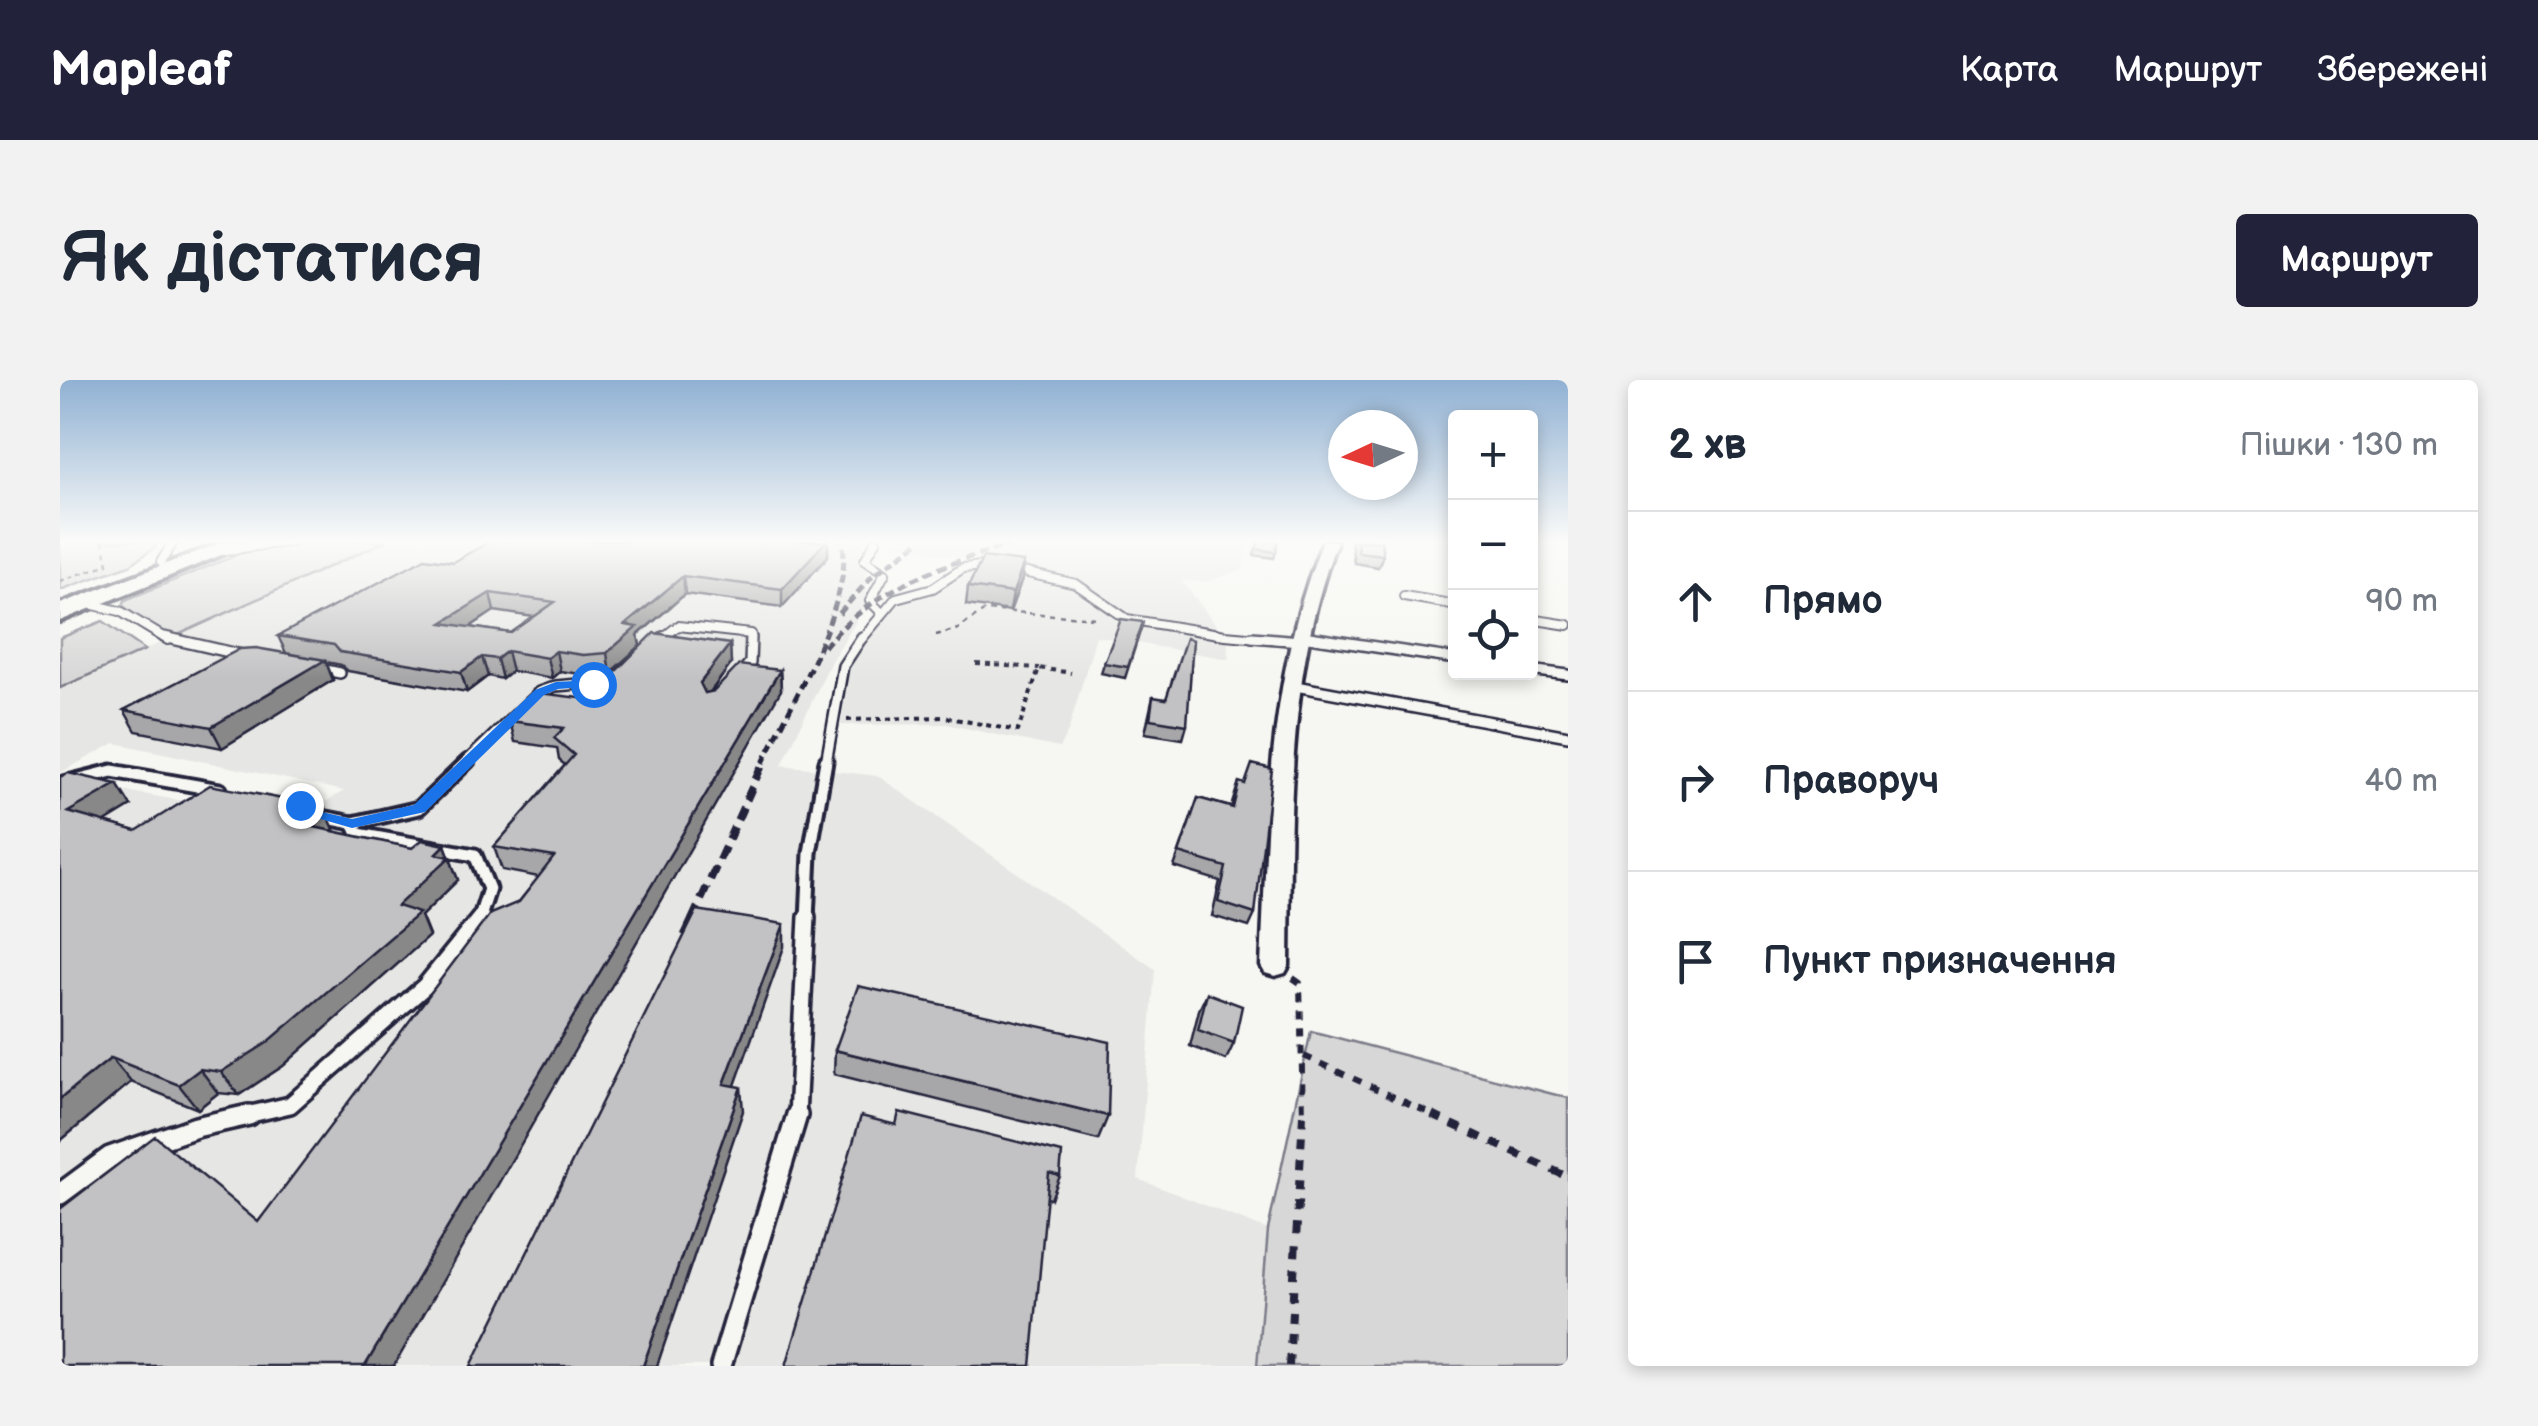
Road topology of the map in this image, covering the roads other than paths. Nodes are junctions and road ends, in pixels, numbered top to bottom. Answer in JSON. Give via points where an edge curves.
{"nodes":[{"id":1,"x":95,"y":587,"type":"edge"},
{"id":2,"x":122,"y":587,"type":"edge"},
{"id":3,"x":879,"y":587,"type":"edge"},
{"id":4,"x":934,"y":587,"type":"edge"},
{"id":5,"x":1080,"y":587,"type":"edge"},
{"id":6,"x":1313,"y":587,"type":"edge"},
{"id":7,"x":1404,"y":596,"type":"dead end"},
{"id":8,"x":60,"y":600,"type":"edge"},
{"id":9,"x":85,"y":603,"type":"junction"},
{"id":10,"x":1448,"y":604,"type":"edge"},
{"id":11,"x":60,"y":612,"type":"edge"},
{"id":12,"x":882,"y":612,"type":"junction"},
{"id":13,"x":1538,"y":620,"type":"edge"},
{"id":14,"x":1568,"y":626,"type":"edge"},
{"id":15,"x":1301,"y":638,"type":"junction"},
{"id":16,"x":641,"y":656,"type":"edge"},
{"id":17,"x":252,"y":657,"type":"edge"},
{"id":18,"x":1448,"y":657,"type":"edge"},
{"id":19,"x":305,"y":666,"type":"edge"},
{"id":20,"x":627,"y":669,"type":"edge"},
{"id":21,"x":1538,"y":671,"type":"edge"},
{"id":22,"x":340,"y":673,"type":"edge"},
{"id":23,"x":1568,"y":675,"type":"edge"},
{"id":24,"x":1290,"y":685,"type":"junction"},
{"id":25,"x":723,"y":692,"type":"edge"},
{"id":26,"x":1568,"y":736,"type":"edge"},
{"id":27,"x":60,"y":784,"type":"edge"},
{"id":28,"x":225,"y":791,"type":"edge"},
{"id":29,"x":300,"y":805,"type":"edge"},
{"id":30,"x":352,"y":823,"type":"junction"},
{"id":31,"x":1275,"y":966,"type":"road end"},
{"id":32,"x":60,"y":1194,"type":"edge"},
{"id":33,"x":721,"y":1366,"type":"edge"}],
"edges":[{"from":1,"to":8,"type":"main road"},
{"from":2,"to":9,"type":"main road"},
{"from":3,"to":12,"type":"lane","via":[[870,602]]},
{"from":4,"to":12,"type":"lane","via":[[896,598]]},
{"from":5,"to":15,"type":"lane","via":[[1120,614],[1150,624]]},
{"from":6,"to":15,"type":"street"},
{"from":7,"to":10,"type":"lane"},
{"from":9,"to":11,"type":"main road"},
{"from":9,"to":17,"type":"lane","via":[[120,611],[172,642]]},
{"from":12,"to":33,"type":"lane","via":[[843,666],[810,853],[797,1124]]},
{"from":13,"to":14,"type":"lane"},
{"from":15,"to":18,"type":"lane"},
{"from":15,"to":24,"type":"street"},
{"from":16,"to":25,"type":"lane","via":[[678,626],[751,634],[750,663]]},
{"from":19,"to":22,"type":"lane"},
{"from":20,"to":30,"type":"lane","via":[[614,682],[540,692],[420,808]]},
{"from":21,"to":23,"type":"lane"},
{"from":24,"to":26,"type":"lane"},
{"from":24,"to":31,"type":"street"},
{"from":27,"to":28,"type":"lane","via":[[112,771]]},
{"from":29,"to":30,"type":"lane","via":[[303,812]]},
{"from":30,"to":32,"type":"lane","via":[[358,834],[475,855],[489,889],[484,913],[425,986],[290,1105],[110,1157]]}]}
